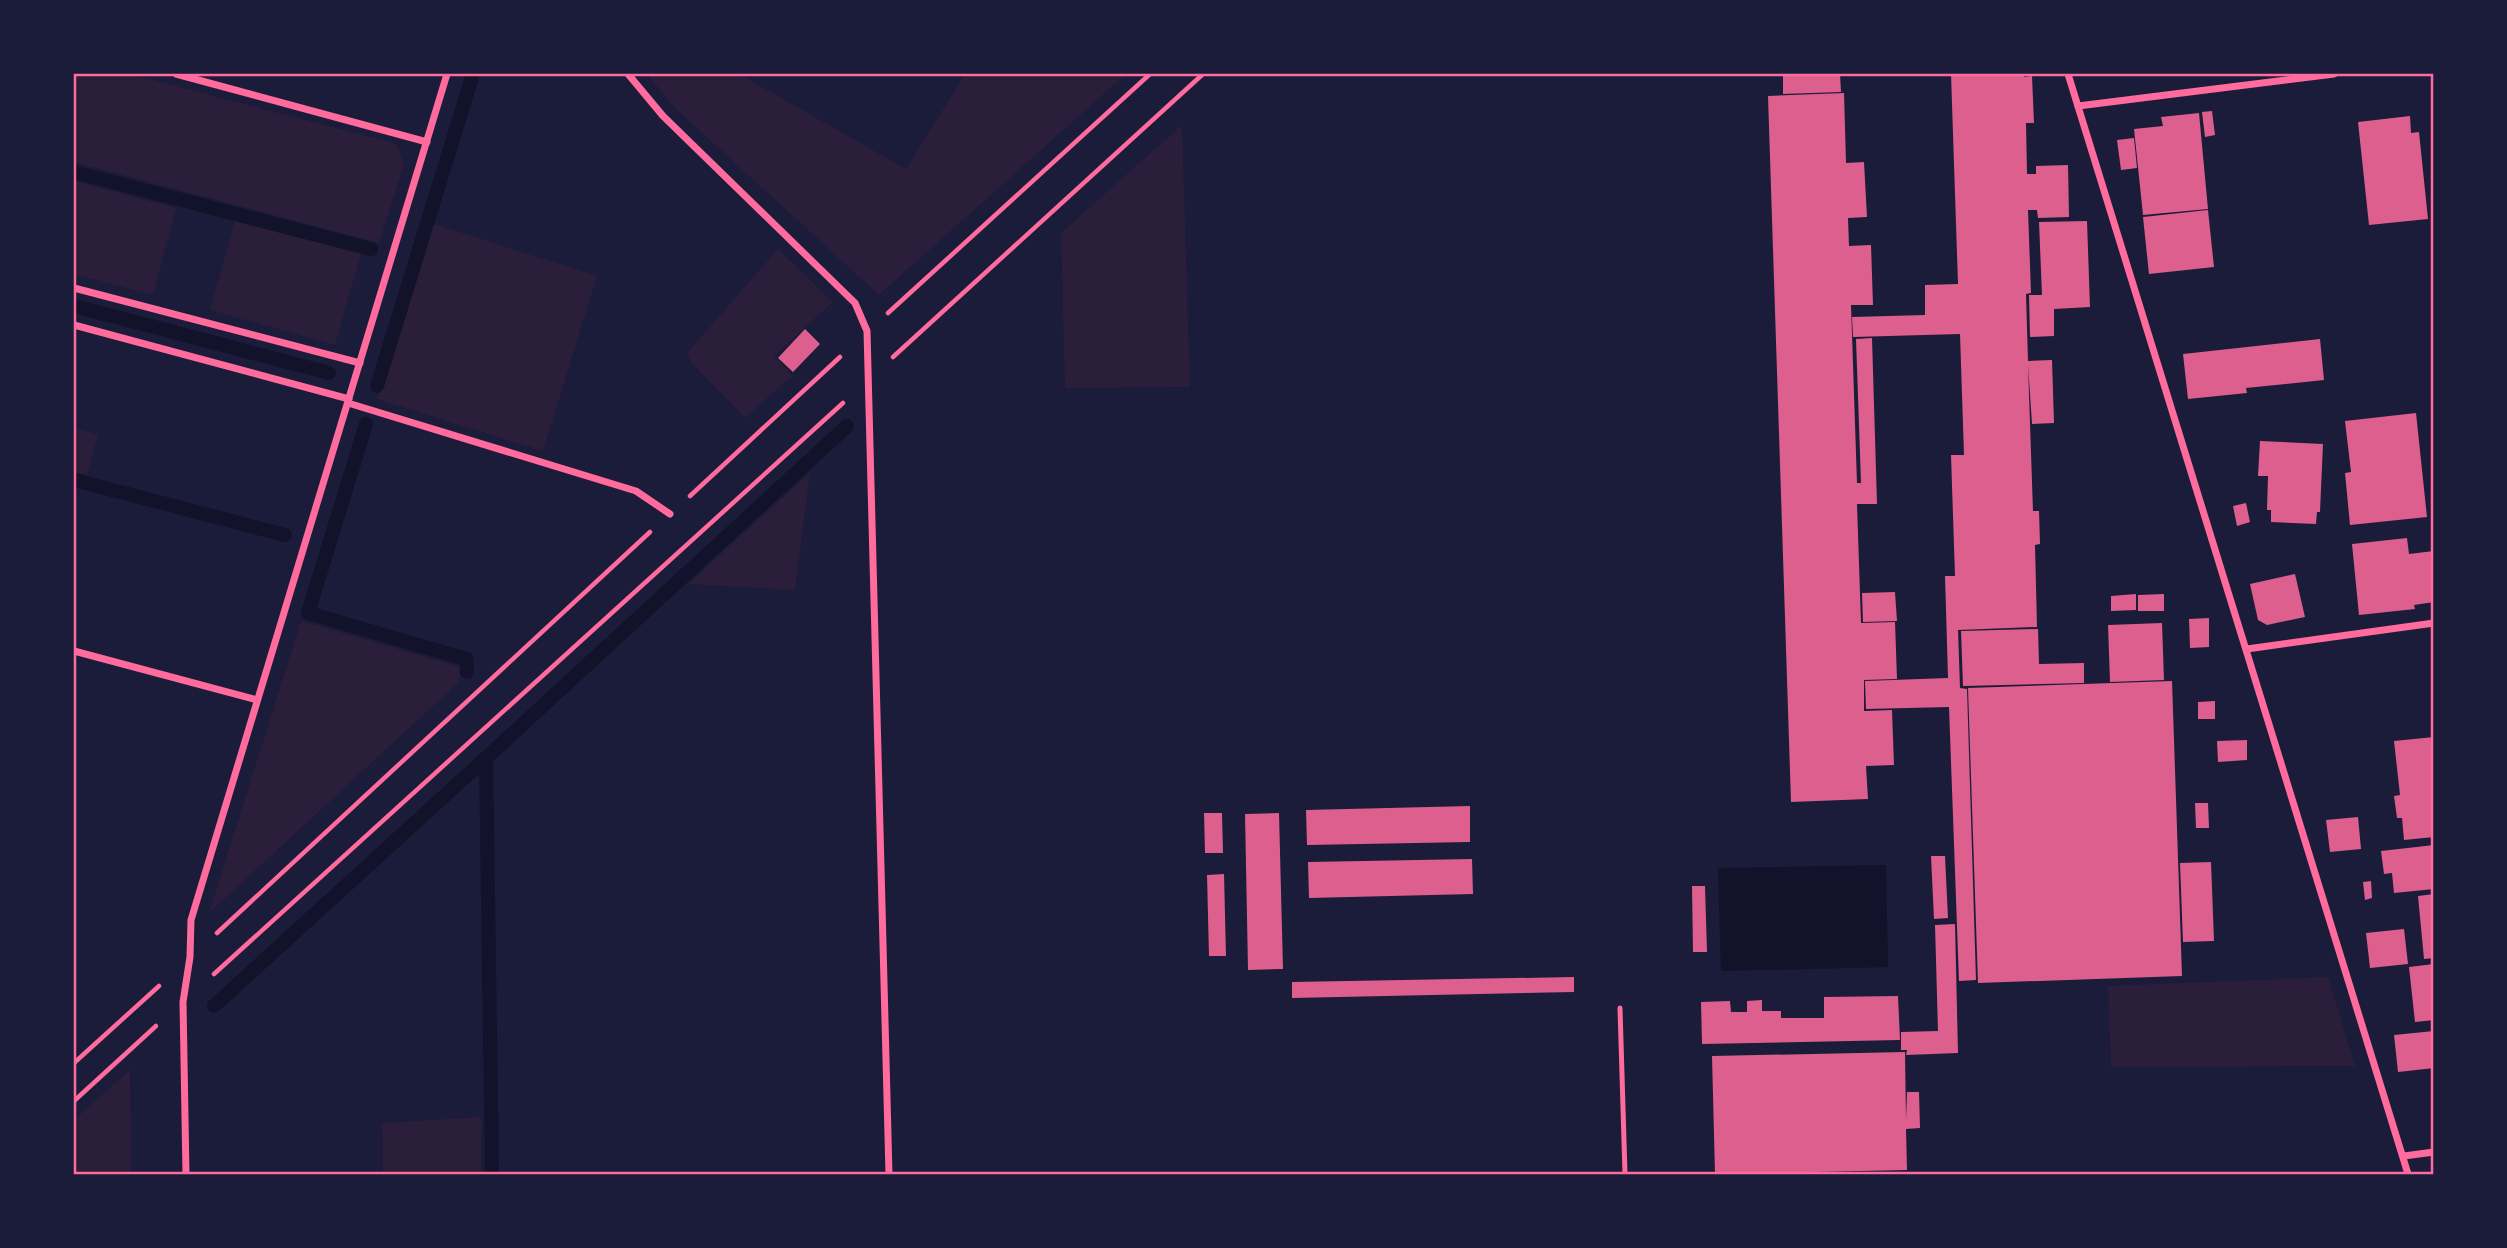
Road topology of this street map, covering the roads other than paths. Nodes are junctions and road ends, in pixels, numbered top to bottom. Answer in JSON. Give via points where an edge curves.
{"nodes":[{"id":1,"x":176,"y":74,"type":"edge"},
{"id":2,"x":447,"y":74,"type":"edge"},
{"id":3,"x":628,"y":74,"type":"edge"},
{"id":4,"x":2068,"y":74,"type":"edge"},
{"id":5,"x":2334,"y":74,"type":"edge"},
{"id":6,"x":2078,"y":106,"type":"junction"},
{"id":7,"x":427,"y":142,"type":"junction"},
{"id":8,"x":74,"y":288,"type":"edge"},
{"id":9,"x":74,"y":325,"type":"edge"},
{"id":10,"x":360,"y":363,"type":"junction"},
{"id":11,"x":348,"y":401,"type":"junction"},
{"id":12,"x":670,"y":514,"type":"road end"},
{"id":13,"x":2434,"y":623,"type":"edge"},
{"id":14,"x":2247,"y":649,"type":"junction"},
{"id":15,"x":74,"y":651,"type":"edge"},
{"id":16,"x":257,"y":701,"type":"junction"},
{"id":17,"x":1620,"y":1008,"type":"dead end"},
{"id":18,"x":2434,"y":1152,"type":"edge"},
{"id":19,"x":2404,"y":1156,"type":"junction"},
{"id":20,"x":186,"y":1174,"type":"edge"},
{"id":21,"x":889,"y":1174,"type":"edge"},
{"id":22,"x":1625,"y":1174,"type":"edge"},
{"id":23,"x":2408,"y":1174,"type":"edge"}],
"edges":[{"from":1,"to":7,"type":"street"},
{"from":2,"to":7,"type":"street"},
{"from":3,"to":21,"type":"street","via":[[663,116],[855,303],[867,331]]},
{"from":4,"to":6,"type":"street"},
{"from":5,"to":6,"type":"street"},
{"from":6,"to":14,"type":"street"},
{"from":7,"to":10,"type":"street"},
{"from":8,"to":10,"type":"street"},
{"from":9,"to":11,"type":"street"},
{"from":10,"to":11,"type":"street"},
{"from":11,"to":12,"type":"street","via":[[636,491]]},
{"from":11,"to":16,"type":"street"},
{"from":13,"to":14,"type":"street"},
{"from":14,"to":19,"type":"street"},
{"from":15,"to":16,"type":"street"},
{"from":16,"to":20,"type":"street","via":[[191,920],[183,1002]]},
{"from":17,"to":22,"type":"lane"},
{"from":18,"to":19,"type":"street"},
{"from":19,"to":23,"type":"street"}]}
